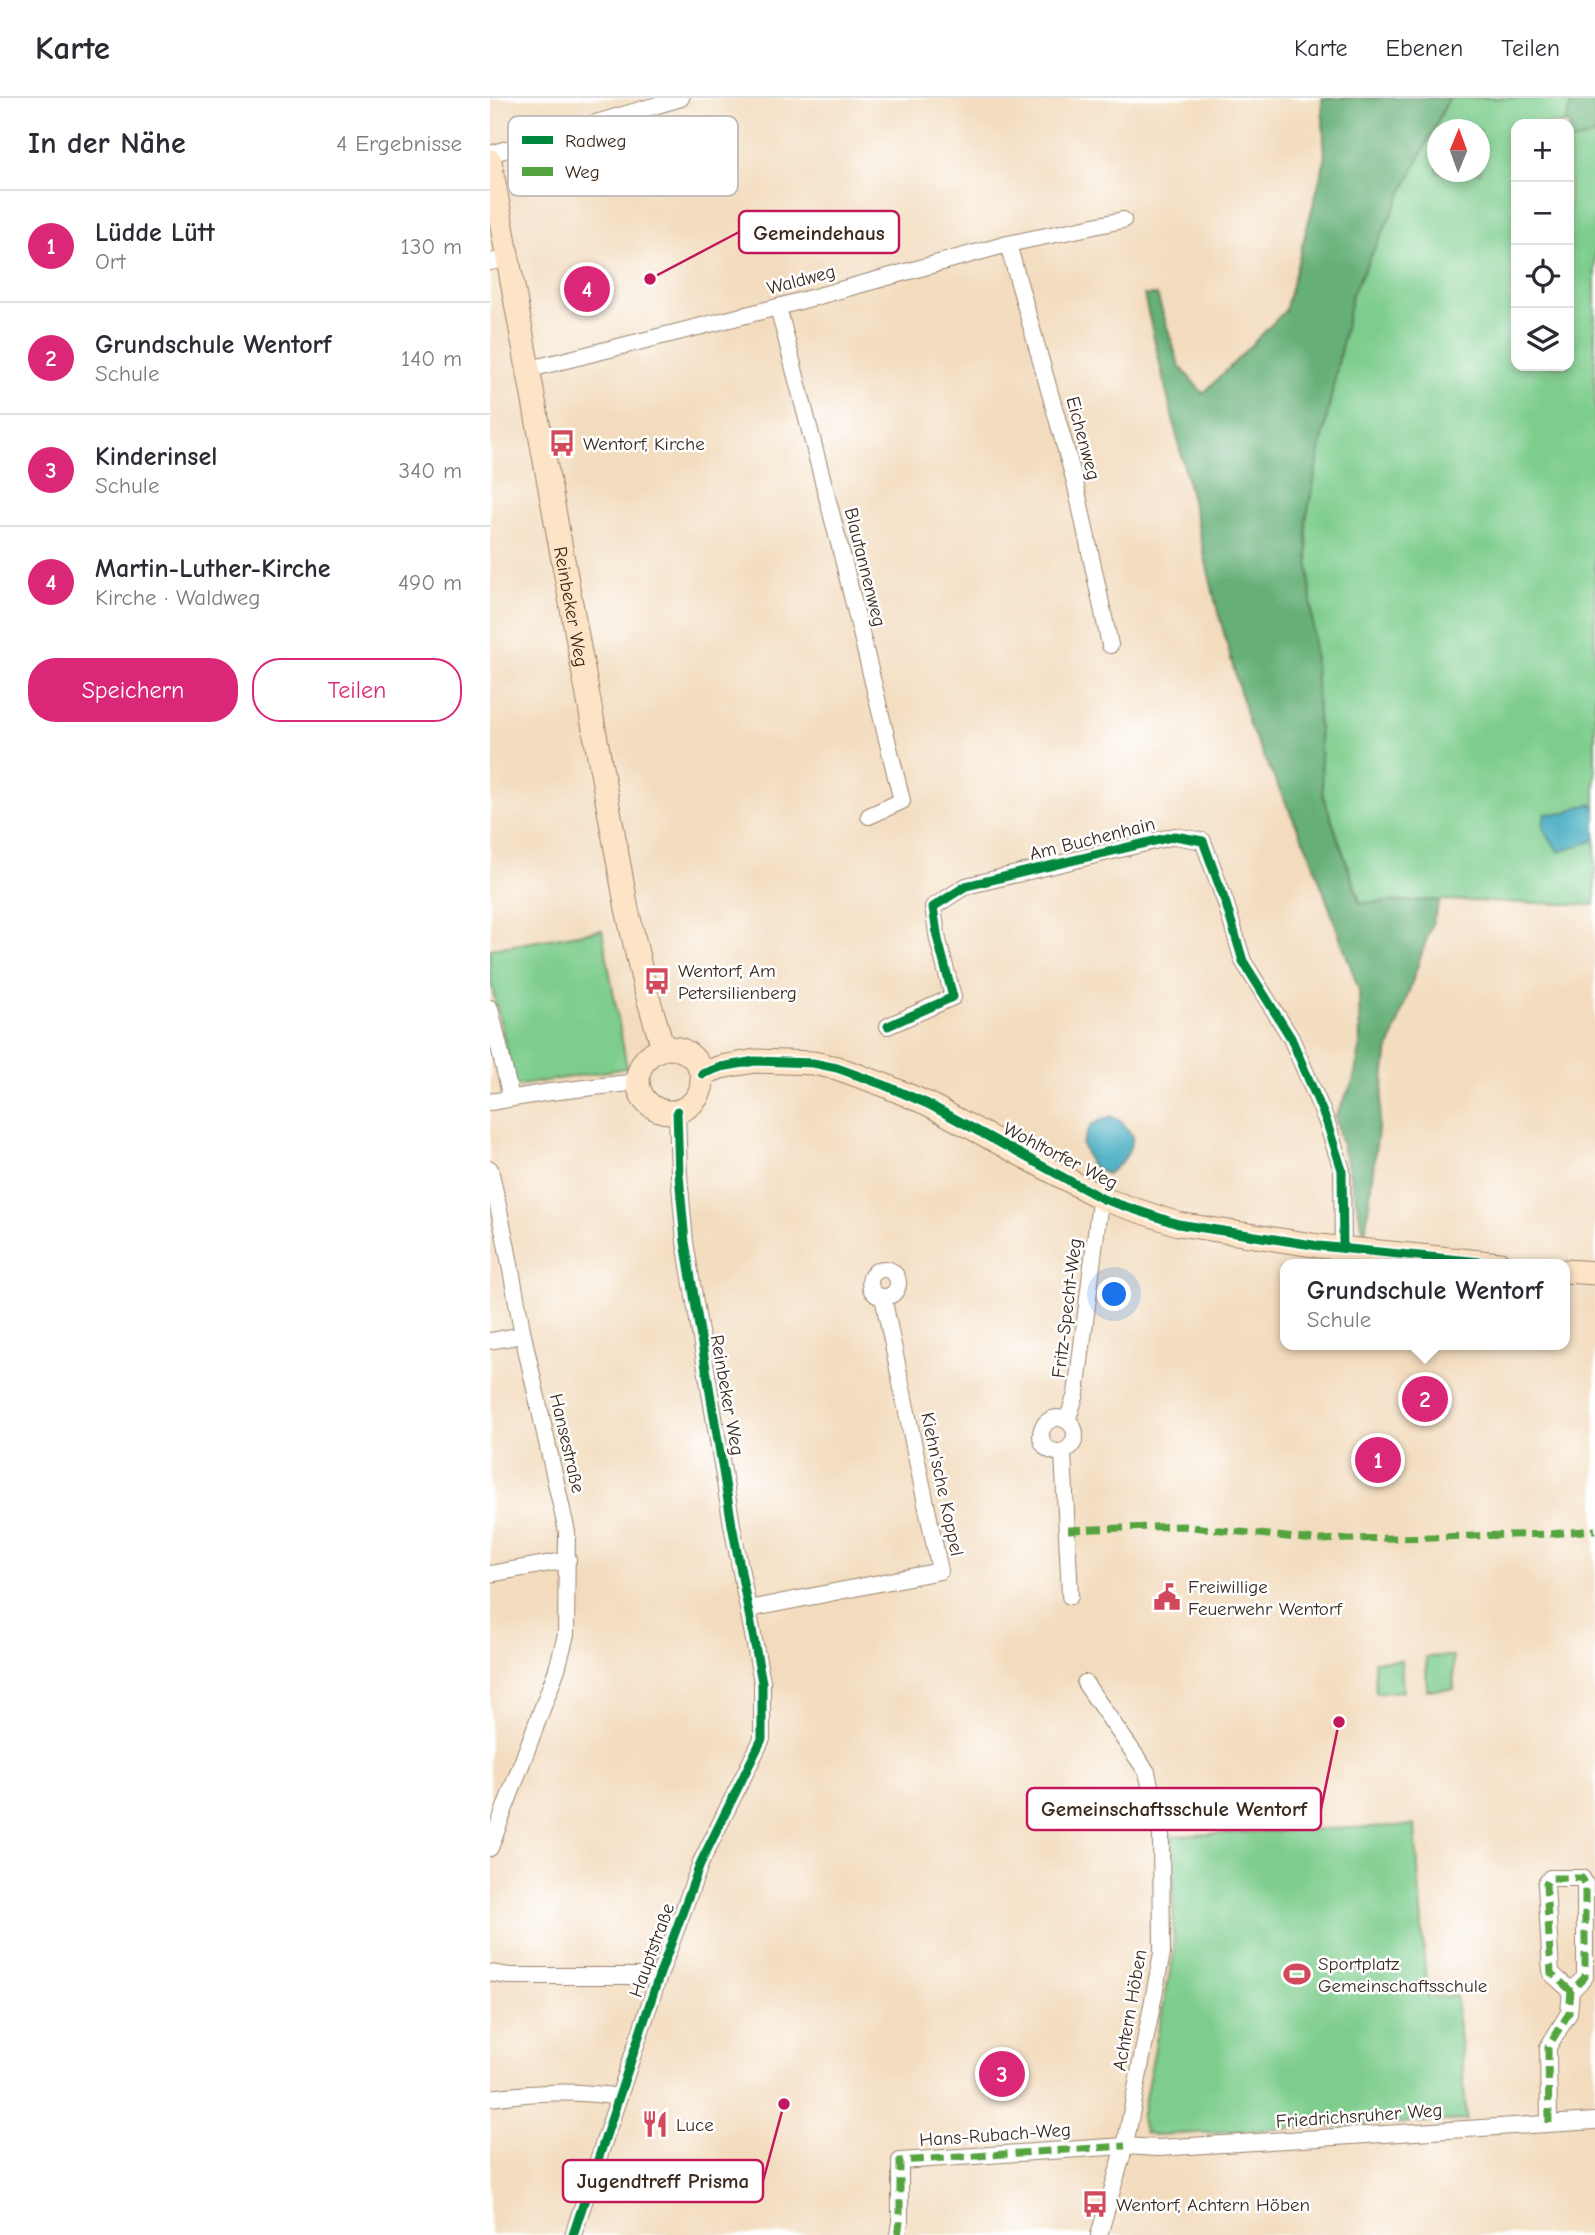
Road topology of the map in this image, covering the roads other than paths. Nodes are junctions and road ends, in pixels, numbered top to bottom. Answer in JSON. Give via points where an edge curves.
{"nodes":[{"id":1,"x":681,"y":98,"type":"edge"},
{"id":2,"x":620,"y":116,"type":"edge"},
{"id":3,"x":508,"y":149,"type":"edge"},
{"id":4,"x":490,"y":154,"type":"edge"},
{"id":5,"x":490,"y":161,"type":"edge"},
{"id":6,"x":1124,"y":220,"type":"dead end"},
{"id":7,"x":1008,"y":244,"type":"junction"},
{"id":8,"x":499,"y":260,"type":"edge"},
{"id":9,"x":778,"y":307,"type":"junction"},
{"id":10,"x":530,"y":369,"type":"junction"},
{"id":11,"x":1110,"y":645,"type":"dead end"},
{"id":12,"x":869,"y":816,"type":"dead end"},
{"id":13,"x":490,"y":1008,"type":"edge"},
{"id":14,"x":888,"y":1026,"type":"dead end"},
{"id":15,"x":663,"y":1048,"type":"junction"},
{"id":16,"x":702,"y":1074,"type":"junction"},
{"id":17,"x":638,"y":1082,"type":"junction"},
{"id":18,"x":511,"y":1098,"type":"junction"},
{"id":19,"x":490,"y":1102,"type":"edge"},
{"id":20,"x":677,"y":1111,"type":"junction"},
{"id":21,"x":490,"y":1169,"type":"edge"},
{"id":22,"x":1103,"y":1199,"type":"junction"},
{"id":23,"x":1343,"y":1248,"type":"junction"},
{"id":24,"x":1451,"y":1259,"type":"edge"},
{"id":25,"x":1570,"y":1270,"type":"edge"},
{"id":26,"x":1595,"y":1273,"type":"edge"},
{"id":27,"x":884,"y":1297,"type":"dead end"},
{"id":28,"x":523,"y":1335,"type":"junction"},
{"id":29,"x":490,"y":1341,"type":"edge"},
{"id":30,"x":1067,"y":1421,"type":"junction"},
{"id":31,"x":1063,"y":1452,"type":"junction"},
{"id":32,"x":568,"y":1560,"type":"junction"},
{"id":33,"x":490,"y":1574,"type":"edge"},
{"id":34,"x":1070,"y":1596,"type":"dead end"},
{"id":35,"x":749,"y":1609,"type":"junction"},
{"id":36,"x":762,"y":1682,"type":"joint"},
{"id":37,"x":1085,"y":1683,"type":"dead end"},
{"id":38,"x":490,"y":1848,"type":"edge"},
{"id":39,"x":490,"y":1973,"type":"edge"},
{"id":40,"x":659,"y":1976,"type":"junction"},
{"id":41,"x":1571,"y":1991,"type":"junction"},
{"id":42,"x":619,"y":2097,"type":"junction"},
{"id":43,"x":490,"y":2098,"type":"edge"},
{"id":44,"x":1595,"y":2122,"type":"edge"},
{"id":45,"x":1549,"y":2123,"type":"junction"},
{"id":46,"x":1125,"y":2146,"type":"junction"},
{"id":47,"x":573,"y":2235,"type":"edge"},
{"id":48,"x":898,"y":2235,"type":"edge"},
{"id":49,"x":1099,"y":2235,"type":"edge"}],
"edges":[{"from":1,"to":2,"type":"street"},
{"from":3,"to":4,"type":"street"},
{"from":5,"to":8,"type":"main road","name":"Reinbeker Weg"},
{"from":6,"to":7,"type":"street","name":"Waldweg"},
{"from":7,"to":9,"type":"street","name":"Waldweg"},
{"from":7,"to":11,"type":"street","name":"Eichenweg","via":[[1075,482]]},
{"from":8,"to":10,"type":"main road","name":"Reinbeker Weg"},
{"from":9,"to":10,"type":"street","name":"Waldweg"},
{"from":9,"to":12,"type":"street","name":"Blautannenweg","via":[[902,801]]},
{"from":10,"to":15,"type":"main road","name":"Reinbeker Weg","via":[[627,909]]},
{"from":13,"to":18,"type":"street"},
{"from":14,"to":23,"type":"street","name":"Am Buchenhain","via":[[954,997],[933,906],[966,886],[1175,836],[1203,841],[1243,961],[1291,1038],[1326,1120],[1342,1170]]},
{"from":15,"to":16,"type":"main road","via":[[692,1056]]},
{"from":15,"to":17,"type":"main road","via":[[647,1057]]},
{"from":16,"to":20,"type":"main road","via":[[699,1093]]},
{"from":16,"to":22,"type":"main road","name":"Wohltorfer Weg","via":[[755,1061],[837,1068],[928,1104]]},
{"from":17,"to":18,"type":"street"},
{"from":17,"to":20,"type":"main road","via":[[651,1105]]},
{"from":18,"to":19,"type":"street"},
{"from":20,"to":35,"type":"street","name":"Reinbeker Weg","via":[[685,1242]]},
{"from":21,"to":28,"type":"street","name":"Hansestraße"},
{"from":22,"to":23,"type":"main road","name":"Wohltorfer Weg","via":[[1178,1224]]},
{"from":22,"to":30,"type":"street","name":"Fritz-Specht-Weg","via":[[1076,1394]]},
{"from":23,"to":24,"type":"main road","name":"Wohltorfer Weg"},
{"from":25,"to":26,"type":"main road"},
{"from":27,"to":35,"type":"street","name":"Kiehn'sche Koppel","via":[[940,1571]]},
{"from":28,"to":29,"type":"street"},
{"from":28,"to":32,"type":"street","name":"Hansestraße","via":[[567,1532]]},
{"from":30,"to":31,"type":"street","name":"Fritz-Specht-Weg","via":[[1075,1435]]},
{"from":30,"to":31,"type":"street","via":[[1050,1420],[1040,1433],[1046,1449]]},
{"from":31,"to":34,"type":"street","name":"Fritz-Specht-Weg"},
{"from":32,"to":33,"type":"street"},
{"from":32,"to":38,"type":"street","name":"Hansestraße","via":[[566,1635],[557,1670]]},
{"from":35,"to":36,"type":"street","name":"Reinbeker Weg"},
{"from":36,"to":40,"type":"street","name":"Hauptstraße","via":[[762,1740],[701,1862]]},
{"from":37,"to":46,"type":"street","name":"Achtern Höben","via":[[1147,1772],[1161,1833],[1162,1953]]},
{"from":39,"to":40,"type":"street"},
{"from":40,"to":42,"type":"street","name":"Hauptstraße"},
{"from":41,"to":41,"type":"street","via":[[1585,1977],[1585,1883],[1582,1878],[1550,1878],[1546,1884],[1551,1973]]},
{"from":41,"to":45,"type":"street","via":[[1569,2013],[1548,2047]]},
{"from":42,"to":43,"type":"street","via":[[537,2092]]},
{"from":42,"to":47,"type":"street","name":"Hauptstraße"},
{"from":44,"to":45,"type":"street","name":"Friedrichsruher Weg"},
{"from":45,"to":46,"type":"street","name":"Friedrichsruher Weg","via":[[1158,2148]]},
{"from":46,"to":48,"type":"street","name":"Hans-Rubach-Weg","via":[[900,2161]]},
{"from":46,"to":49,"type":"street","name":"Achtern Höben"}]}
